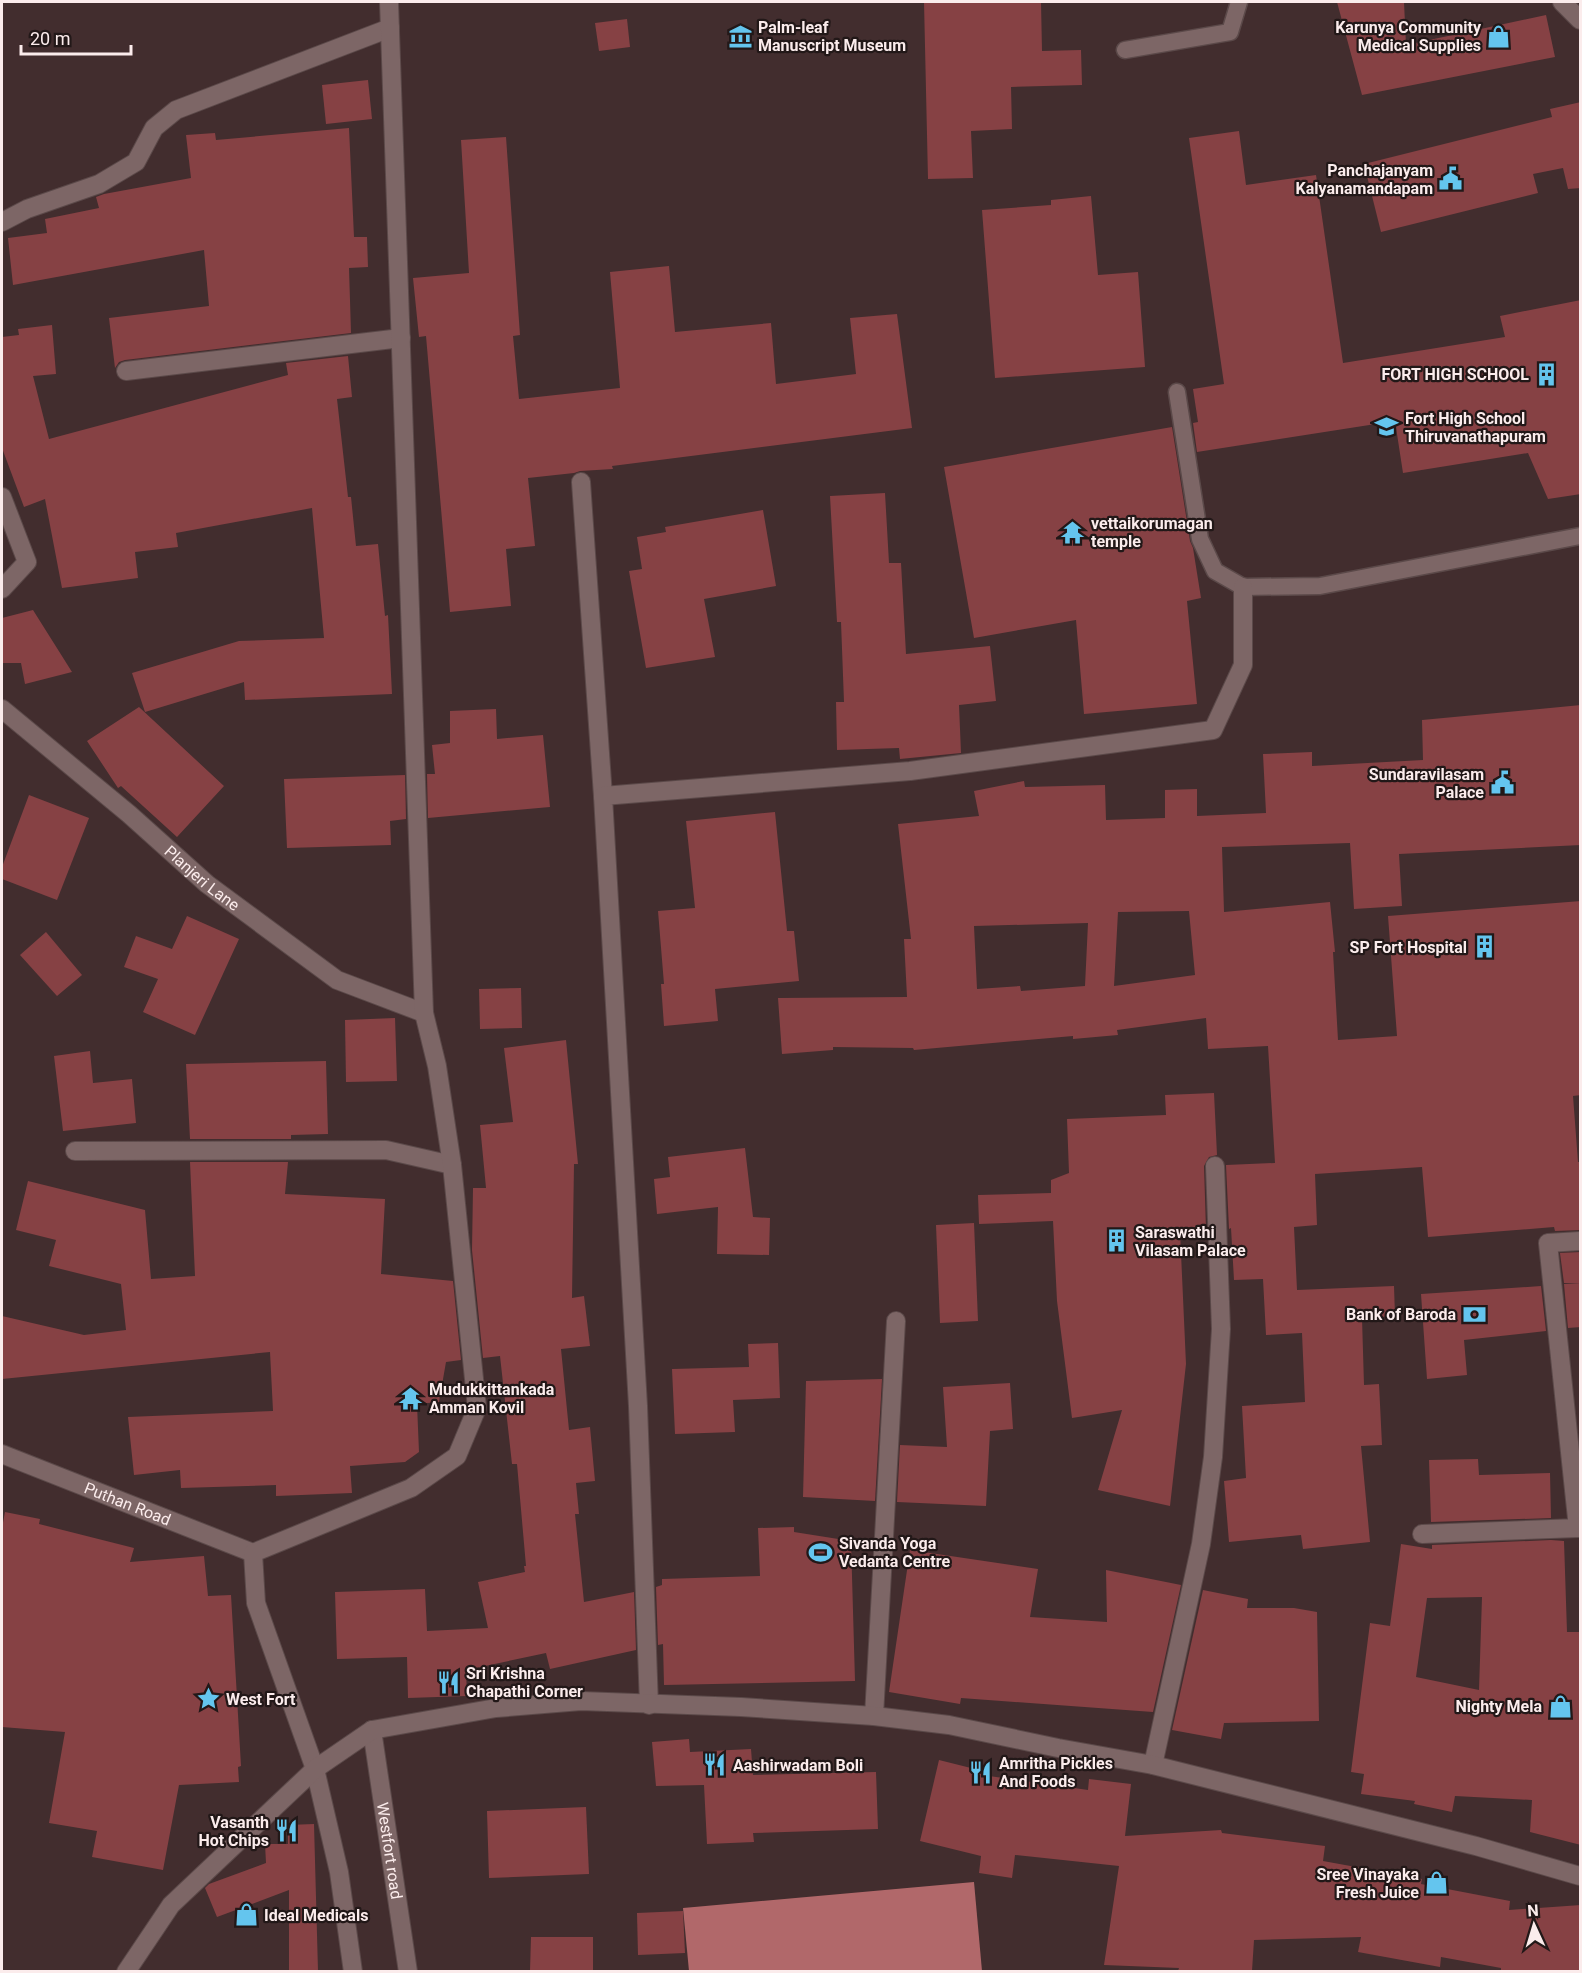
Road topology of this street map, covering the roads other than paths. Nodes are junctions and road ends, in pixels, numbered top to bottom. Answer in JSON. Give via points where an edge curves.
{"nodes":[{"id":1,"x":389,"y":2,"type":"edge"},
{"id":2,"x":1239,"y":2,"type":"edge"},
{"id":3,"x":1562,"y":2,"type":"edge"},
{"id":4,"x":1581,"y":21,"type":"edge"},
{"id":5,"x":390,"y":28,"type":"junction"},
{"id":6,"x":1125,"y":50,"type":"dead end"},
{"id":7,"x":2,"y":222,"type":"edge"},
{"id":8,"x":401,"y":338,"type":"junction"},
{"id":9,"x":126,"y":371,"type":"dead end"},
{"id":10,"x":1177,"y":392,"type":"dead end"},
{"id":11,"x":581,"y":482,"type":"dead end"},
{"id":12,"x":2,"y":497,"type":"edge"},
{"id":13,"x":1581,"y":536,"type":"edge"},
{"id":14,"x":1243,"y":587,"type":"junction"},
{"id":15,"x":2,"y":589,"type":"edge"},
{"id":16,"x":2,"y":709,"type":"edge"},
{"id":17,"x":603,"y":796,"type":"junction"},
{"id":18,"x":424,"y":1013,"type":"junction"},
{"id":19,"x":75,"y":1151,"type":"dead end"},
{"id":20,"x":452,"y":1165,"type":"junction"},
{"id":21,"x":1215,"y":1166,"type":"dead end"},
{"id":22,"x":1581,"y":1241,"type":"edge"},
{"id":23,"x":896,"y":1320,"type":"dead end"},
{"id":24,"x":2,"y":1454,"type":"edge"},
{"id":25,"x":1422,"y":1534,"type":"dead end"},
{"id":26,"x":253,"y":1553,"type":"junction"},
{"id":27,"x":649,"y":1705,"type":"junction"},
{"id":28,"x":874,"y":1716,"type":"junction"},
{"id":29,"x":372,"y":1730,"type":"junction"},
{"id":30,"x":1153,"y":1765,"type":"junction"},
{"id":31,"x":315,"y":1769,"type":"junction"},
{"id":32,"x":1581,"y":1876,"type":"edge"},
{"id":33,"x":126,"y":1971,"type":"edge"},
{"id":34,"x":353,"y":1971,"type":"edge"},
{"id":35,"x":408,"y":1971,"type":"edge"}],
"edges":[{"from":1,"to":5,"type":"street"},
{"from":2,"to":6,"type":"lane","via":[[1230,32]]},
{"from":3,"to":4,"type":"street"},
{"from":5,"to":7,"type":"street","via":[[176,110],[154,128],[136,162],[99,184]]},
{"from":5,"to":8,"type":"street"},
{"from":8,"to":9,"type":"street"},
{"from":8,"to":18,"type":"street"},
{"from":10,"to":14,"type":"lane","via":[[1200,539],[1215,572]]},
{"from":11,"to":17,"type":"street"},
{"from":12,"to":15,"type":"street","via":[[27,561]]},
{"from":13,"to":14,"type":"lane","via":[[1320,586]]},
{"from":14,"to":17,"type":"street","via":[[1243,665],[1213,730],[910,771]]},
{"from":16,"to":18,"type":"street","name":"Planjeri Lane","via":[[207,884],[337,980]]},
{"from":17,"to":27,"type":"street","via":[[638,1406]]},
{"from":18,"to":20,"type":"street","via":[[437,1066]]},
{"from":19,"to":20,"type":"street","via":[[387,1150]]},
{"from":20,"to":26,"type":"street","via":[[477,1408],[457,1456],[411,1488]]},
{"from":21,"to":30,"type":"street","via":[[1221,1329],[1213,1457],[1201,1545]]},
{"from":22,"to":25,"type":"street","via":[[1548,1243],[1578,1528]]},
{"from":23,"to":28,"type":"street"},
{"from":24,"to":26,"type":"street","name":"Puthan Road"},
{"from":26,"to":31,"type":"street","via":[[256,1603]]},
{"from":27,"to":28,"type":"street"},
{"from":27,"to":29,"type":"street","via":[[581,1701],[496,1708]]},
{"from":28,"to":30,"type":"street","via":[[949,1725]]},
{"from":29,"to":31,"type":"street"},
{"from":29,"to":35,"type":"street","name":"Westfort road"},
{"from":30,"to":32,"type":"street"},
{"from":31,"to":33,"type":"street","via":[[171,1905]]},
{"from":31,"to":34,"type":"street","via":[[339,1872]]}]}
